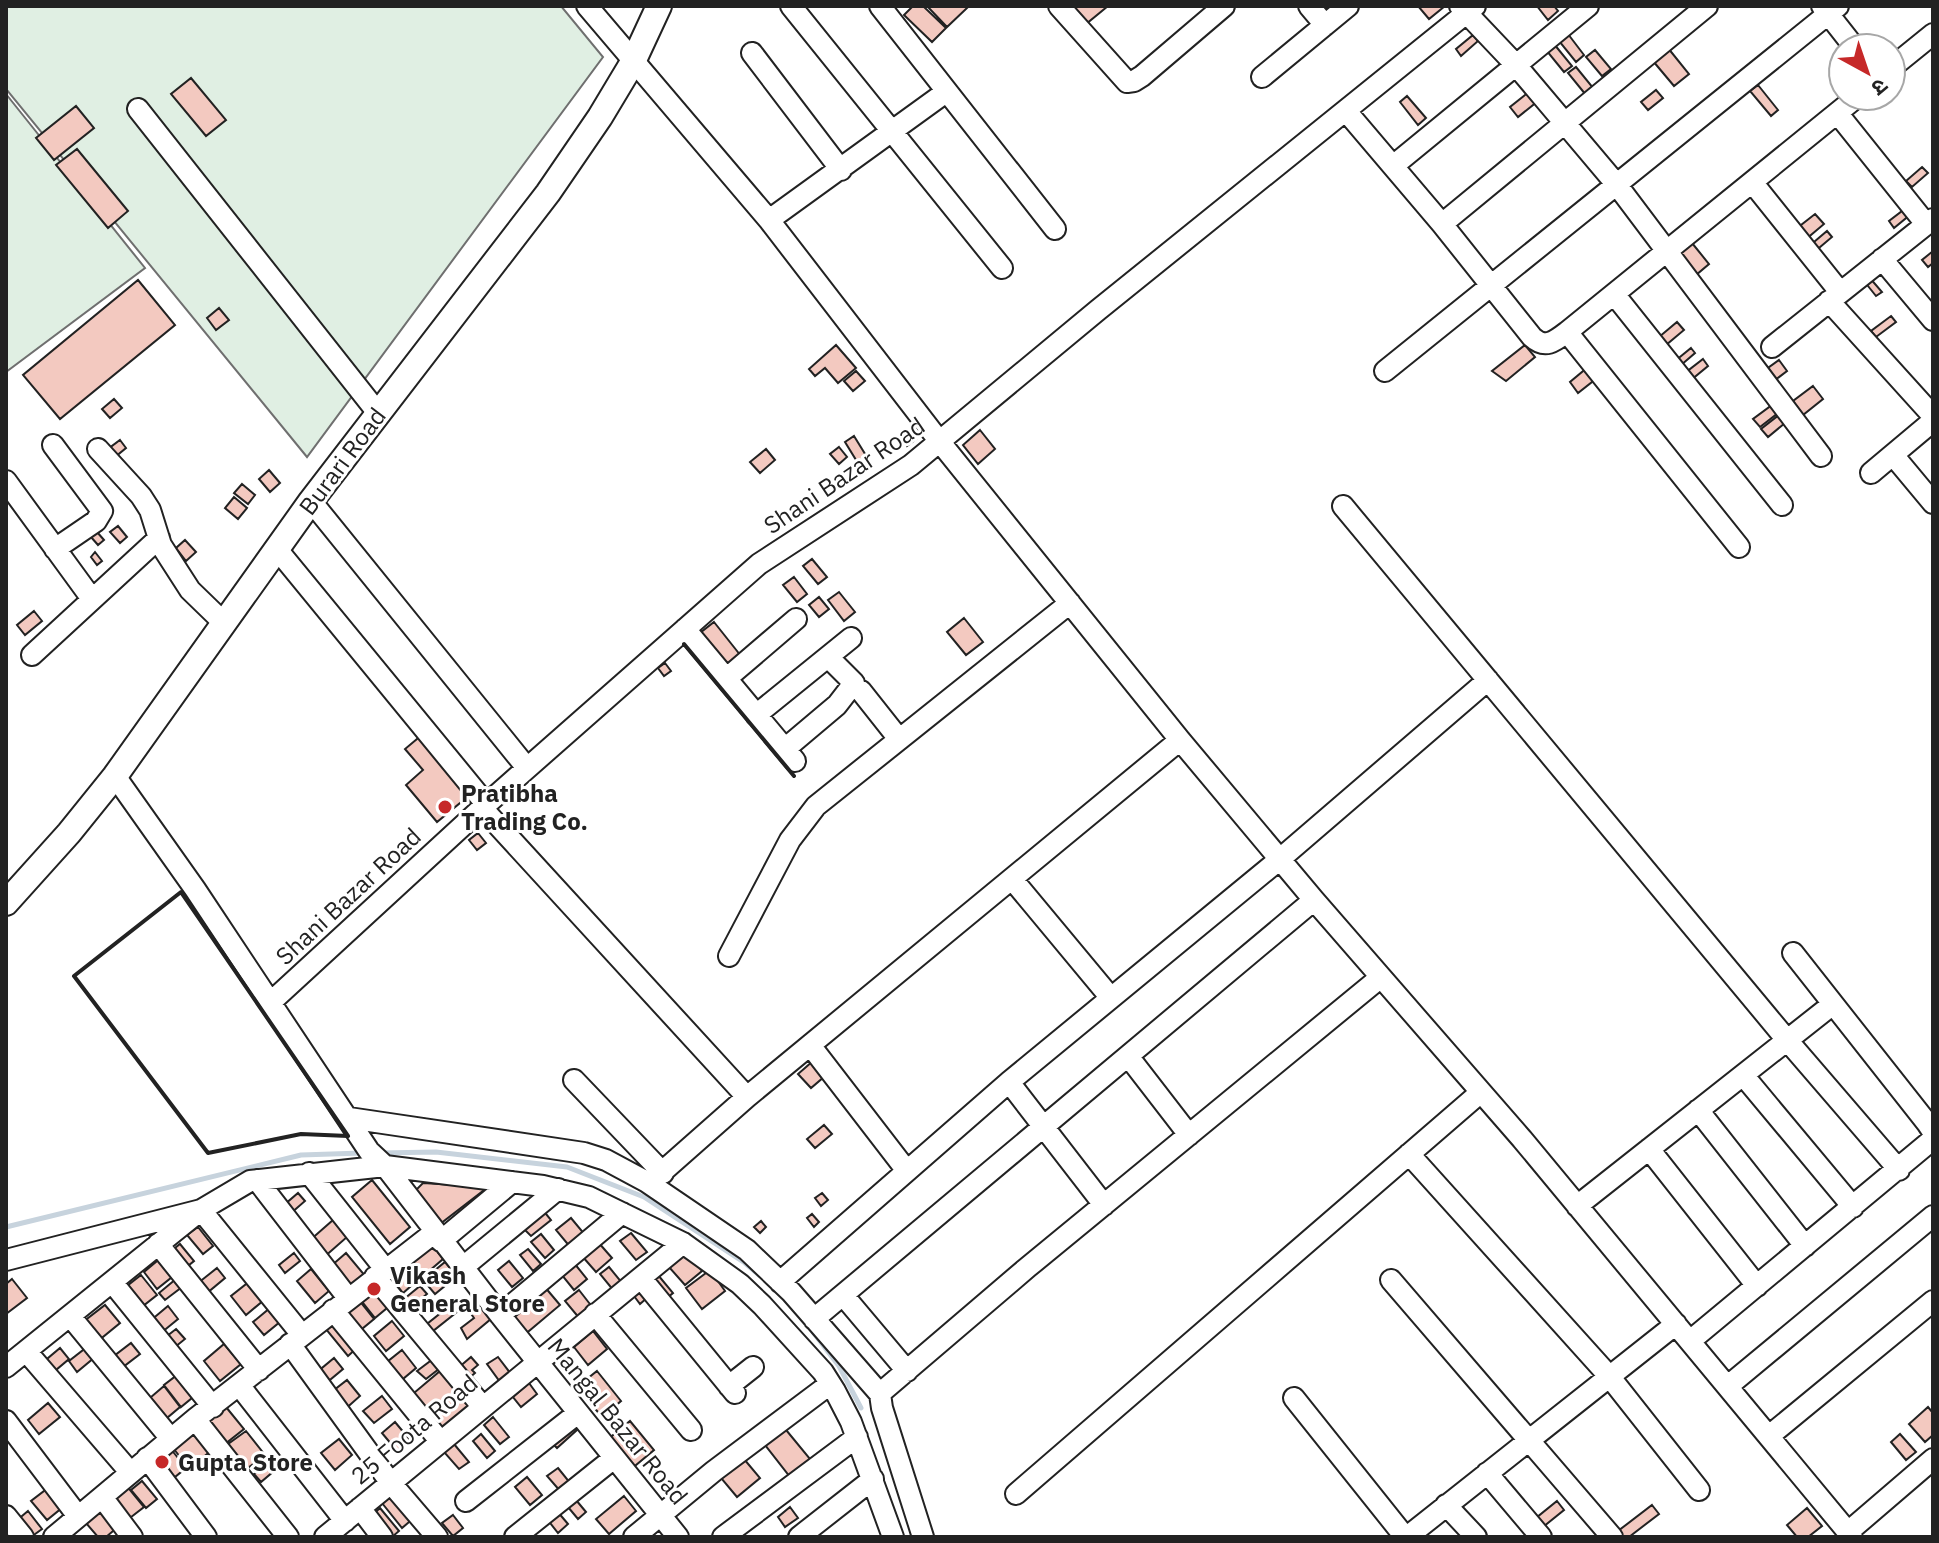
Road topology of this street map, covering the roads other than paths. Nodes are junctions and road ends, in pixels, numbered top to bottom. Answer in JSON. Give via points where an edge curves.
{"nodes":[{"id":1,"x":587,"y":6,"type":"edge"},
{"id":2,"x":659,"y":6,"type":"edge"},
{"id":3,"x":791,"y":6,"type":"edge"},
{"id":4,"x":880,"y":6,"type":"edge"},
{"id":5,"x":1059,"y":6,"type":"edge"},
{"id":6,"x":1224,"y":6,"type":"edge"},
{"id":7,"x":1309,"y":6,"type":"edge"},
{"id":8,"x":1348,"y":6,"type":"edge"},
{"id":9,"x":1588,"y":6,"type":"edge"},
{"id":10,"x":1707,"y":6,"type":"edge"},
{"id":11,"x":1467,"y":8,"type":"edge"},
{"id":12,"x":1829,"y":9,"type":"edge"},
{"id":13,"x":1325,"y":25,"type":"junction"},
{"id":14,"x":1844,"y":32,"type":"edge"},
{"id":15,"x":1932,"y":38,"type":"edge"},
{"id":16,"x":752,"y":53,"type":"dead end"},
{"id":17,"x":1907,"y":56,"type":"edge"},
{"id":18,"x":633,"y":62,"type":"junction"},
{"id":19,"x":1515,"y":64,"type":"junction"},
{"id":20,"x":1262,"y":77,"type":"dead end"},
{"id":21,"x":946,"y":92,"type":"junction"},
{"id":22,"x":138,"y":109,"type":"dead end"},
{"id":23,"x":1346,"y":111,"type":"junction"},
{"id":24,"x":1838,"y":114,"type":"joint"},
{"id":25,"x":1564,"y":124,"type":"junction"},
{"id":26,"x":893,"y":133,"type":"junction"},
{"id":27,"x":1393,"y":166,"type":"junction"},
{"id":28,"x":841,"y":170,"type":"junction"},
{"id":29,"x":1752,"y":182,"type":"junction"},
{"id":30,"x":1617,"y":185,"type":"junction"},
{"id":31,"x":769,"y":220,"type":"junction"},
{"id":32,"x":1930,"y":221,"type":"edge"},
{"id":33,"x":1442,"y":224,"type":"junction"},
{"id":34,"x":1055,"y":229,"type":"dead end"},
{"id":35,"x":1666,"y":252,"type":"junction"},
{"id":36,"x":1882,"y":259,"type":"junction"},
{"id":37,"x":1002,"y":268,"type":"dead end"},
{"id":38,"x":1490,"y":287,"type":"junction"},
{"id":39,"x":1614,"y":294,"type":"junction"},
{"id":40,"x":1834,"y":296,"type":"junction"},
{"id":41,"x":1933,"y":320,"type":"edge"},
{"id":42,"x":1567,"y":332,"type":"junction"},
{"id":43,"x":1772,"y":347,"type":"dead end"},
{"id":44,"x":1385,"y":371,"type":"dead end"},
{"id":45,"x":378,"y":413,"type":"junction"},
{"id":46,"x":1933,"y":418,"type":"edge"},
{"id":47,"x":940,"y":442,"type":"junction"},
{"id":48,"x":53,"y":445,"type":"dead end"},
{"id":49,"x":98,"y":449,"type":"dead end"},
{"id":50,"x":1893,"y":455,"type":"junction"},
{"id":51,"x":1821,"y":456,"type":"dead end"},
{"id":52,"x":1871,"y":473,"type":"dead end"},
{"id":53,"x":6,"y":481,"type":"edge"},
{"id":54,"x":311,"y":501,"type":"junction"},
{"id":55,"x":1933,"y":503,"type":"edge"},
{"id":56,"x":1782,"y":505,"type":"dead end"},
{"id":57,"x":1343,"y":506,"type":"dead end"},
{"id":58,"x":159,"y":538,"type":"junction"},
{"id":59,"x":1739,"y":547,"type":"dead end"},
{"id":60,"x":276,"y":548,"type":"junction"},
{"id":61,"x":55,"y":549,"type":"junction"},
{"id":62,"x":92,"y":599,"type":"junction"},
{"id":63,"x":1070,"y":603,"type":"junction"},
{"id":64,"x":796,"y":619,"type":"dead end"},
{"id":65,"x":224,"y":623,"type":"junction"},
{"id":66,"x":685,"y":629,"type":"junction"},
{"id":67,"x":851,"y":638,"type":"dead end"},
{"id":68,"x":32,"y":655,"type":"dead end"},
{"id":69,"x":828,"y":657,"type":"junction"},
{"id":70,"x":727,"y":678,"type":"junction"},
{"id":71,"x":1488,"y":680,"type":"junction"},
{"id":72,"x":861,"y":691,"type":"dead end"},
{"id":73,"x":756,"y":715,"type":"junction"},
{"id":74,"x":899,"y":739,"type":"junction"},
{"id":75,"x":1180,"y":740,"type":"junction"},
{"id":76,"x":527,"y":768,"type":"junction"},
{"id":77,"x":115,"y":776,"type":"junction"},
{"id":78,"x":484,"y":806,"type":"junction"},
{"id":79,"x":1280,"y":859,"type":"junction"},
{"id":80,"x":1012,"y":879,"type":"junction"},
{"id":81,"x":1314,"y":900,"type":"junction"},
{"id":82,"x":6,"y":903,"type":"edge"},
{"id":83,"x":1793,"y":953,"type":"dead end"},
{"id":84,"x":729,"y":956,"type":"dead end"},
{"id":85,"x":1381,"y":977,"type":"junction"},
{"id":86,"x":1111,"y":998,"type":"junction"},
{"id":87,"x":271,"y":1002,"type":"junction"},
{"id":88,"x":1833,"y":1004,"type":"junction"},
{"id":89,"x":1787,"y":1040,"type":"junction"},
{"id":90,"x":810,"y":1045,"type":"junction"},
{"id":91,"x":1128,"y":1056,"type":"junction"},
{"id":92,"x":1743,"y":1075,"type":"junction"},
{"id":93,"x":574,"y":1080,"type":"dead end"},
{"id":94,"x":1009,"y":1082,"type":"junction"},
{"id":95,"x":1481,"y":1092,"type":"junction"},
{"id":96,"x":747,"y":1097,"type":"junction"},
{"id":97,"x":1698,"y":1110,"type":"junction"},
{"id":98,"x":353,"y":1125,"type":"junction"},
{"id":99,"x":1043,"y":1127,"type":"junction"},
{"id":100,"x":1189,"y":1135,"type":"junction"},
{"id":101,"x":1649,"y":1149,"type":"junction"},
{"id":102,"x":1409,"y":1154,"type":"junction"},
{"id":103,"x":385,"y":1166,"type":"junction"},
{"id":104,"x":1899,"y":1170,"type":"junction"},
{"id":105,"x":907,"y":1171,"type":"junction"},
{"id":106,"x":309,"y":1173,"type":"junction"},
{"id":107,"x":655,"y":1177,"type":"junction"},
{"id":108,"x":257,"y":1180,"type":"junction"},
{"id":109,"x":512,"y":1182,"type":"junction"},
{"id":110,"x":558,"y":1189,"type":"junction"},
{"id":111,"x":1104,"y":1205,"type":"junction"},
{"id":112,"x":1577,"y":1206,"type":"junction"},
{"id":113,"x":1853,"y":1207,"type":"junction"},
{"id":114,"x":201,"y":1210,"type":"junction"},
{"id":115,"x":622,"y":1213,"type":"junction"},
{"id":116,"x":1933,"y":1216,"type":"edge"},
{"id":117,"x":438,"y":1236,"type":"junction"},
{"id":118,"x":683,"y":1243,"type":"junction"},
{"id":119,"x":158,"y":1244,"type":"junction"},
{"id":120,"x":1805,"y":1246,"type":"junction"},
{"id":121,"x":6,"y":1260,"type":"edge"},
{"id":122,"x":462,"y":1268,"type":"junction"},
{"id":123,"x":380,"y":1273,"type":"junction"},
{"id":124,"x":641,"y":1278,"type":"junction"},
{"id":125,"x":1391,"y":1280,"type":"dead end"},
{"id":126,"x":112,"y":1282,"type":"junction"},
{"id":127,"x":780,"y":1282,"type":"junction"},
{"id":128,"x":1757,"y":1286,"type":"junction"},
{"id":129,"x":843,"y":1295,"type":"junction"},
{"id":130,"x":1933,"y":1301,"type":"edge"},
{"id":131,"x":340,"y":1304,"type":"junction"},
{"id":132,"x":595,"y":1314,"type":"junction"},
{"id":133,"x":500,"y":1315,"type":"junction"},
{"id":134,"x":70,"y":1316,"type":"junction"},
{"id":135,"x":814,"y":1319,"type":"junction"},
{"id":136,"x":1676,"y":1324,"type":"junction"},
{"id":137,"x":296,"y":1339,"type":"junction"},
{"id":138,"x":1690,"y":1341,"type":"junction"},
{"id":139,"x":26,"y":1351,"type":"junction"},
{"id":140,"x":536,"y":1362,"type":"junction"},
{"id":141,"x":6,"y":1367,"type":"edge"},
{"id":142,"x":753,"y":1367,"type":"dead end"},
{"id":143,"x":259,"y":1370,"type":"junction"},
{"id":144,"x":907,"y":1371,"type":"junction"},
{"id":145,"x":1609,"y":1376,"type":"junction"},
{"id":146,"x":830,"y":1384,"type":"junction"},
{"id":147,"x":239,"y":1385,"type":"junction"},
{"id":148,"x":1728,"y":1386,"type":"junction"},
{"id":149,"x":880,"y":1394,"type":"junction"},
{"id":150,"x":1294,"y":1398,"type":"dead end"},
{"id":151,"x":482,"y":1406,"type":"junction"},
{"id":152,"x":213,"y":1407,"type":"junction"},
{"id":153,"x":578,"y":1413,"type":"junction"},
{"id":154,"x":195,"y":1419,"type":"junction"},
{"id":155,"x":6,"y":1421,"type":"edge"},
{"id":156,"x":691,"y":1430,"type":"dead end"},
{"id":157,"x":1769,"y":1436,"type":"junction"},
{"id":158,"x":857,"y":1437,"type":"junction"},
{"id":159,"x":171,"y":1439,"type":"junction"},
{"id":160,"x":440,"y":1441,"type":"junction"},
{"id":161,"x":1530,"y":1442,"type":"junction"},
{"id":162,"x":147,"y":1458,"type":"junction"},
{"id":163,"x":614,"y":1458,"type":"junction"},
{"id":164,"x":1933,"y":1459,"type":"edge"},
{"id":165,"x":130,"y":1472,"type":"junction"},
{"id":166,"x":1487,"y":1473,"type":"junction"},
{"id":167,"x":390,"y":1482,"type":"junction"},
{"id":168,"x":875,"y":1484,"type":"junction"},
{"id":169,"x":1699,"y":1490,"type":"dead end"},
{"id":170,"x":1016,"y":1494,"type":"dead end"},
{"id":171,"x":102,"y":1497,"type":"junction"},
{"id":172,"x":466,"y":1501,"type":"dead end"},
{"id":173,"x":1446,"y":1505,"type":"junction"},
{"id":174,"x":74,"y":1511,"type":"dead end"},
{"id":175,"x":352,"y":1514,"type":"junction"},
{"id":176,"x":6,"y":1516,"type":"edge"},
{"id":177,"x":660,"y":1516,"type":"junction"},
{"id":178,"x":1842,"y":1532,"type":"edge"},
{"id":179,"x":890,"y":1536,"type":"edge"},
{"id":180,"x":23,"y":1537,"type":"edge"},
{"id":181,"x":54,"y":1537,"type":"edge"},
{"id":182,"x":132,"y":1537,"type":"edge"},
{"id":183,"x":206,"y":1537,"type":"edge"},
{"id":184,"x":288,"y":1537,"type":"edge"},
{"id":185,"x":325,"y":1537,"type":"edge"},
{"id":186,"x":382,"y":1537,"type":"edge"},
{"id":187,"x":437,"y":1537,"type":"edge"},
{"id":188,"x":515,"y":1537,"type":"edge"},
{"id":189,"x":634,"y":1537,"type":"edge"},
{"id":190,"x":678,"y":1537,"type":"edge"},
{"id":191,"x":723,"y":1537,"type":"edge"},
{"id":192,"x":799,"y":1537,"type":"edge"},
{"id":193,"x":816,"y":1537,"type":"edge"},
{"id":194,"x":923,"y":1537,"type":"edge"},
{"id":195,"x":1406,"y":1537,"type":"edge"},
{"id":196,"x":1476,"y":1537,"type":"edge"},
{"id":197,"x":1541,"y":1537,"type":"edge"},
{"id":198,"x":1612,"y":1537,"type":"edge"}],
"edges":[{"from":1,"to":18,"type":"street"},
{"from":2,"to":18,"type":"main road","name":"Burari Road"},
{"from":3,"to":26,"type":"street"},
{"from":4,"to":21,"type":"street"},
{"from":5,"to":6,"type":"street","via":[[1127,82],[1142,76]]},
{"from":7,"to":13,"type":"street"},
{"from":8,"to":13,"type":"street"},
{"from":9,"to":19,"type":"street"},
{"from":10,"to":25,"type":"street"},
{"from":11,"to":19,"type":"street"},
{"from":11,"to":23,"type":"street","name":"Shani Bazar Road"},
{"from":12,"to":14,"type":"street"},
{"from":12,"to":30,"type":"street"},
{"from":13,"to":20,"type":"street"},
{"from":15,"to":17,"type":"street"},
{"from":16,"to":28,"type":"street"},
{"from":18,"to":31,"type":"street"},
{"from":18,"to":45,"type":"main road","name":"Burari Road","via":[[548,193]]},
{"from":19,"to":25,"type":"street"},
{"from":19,"to":27,"type":"street"},
{"from":21,"to":26,"type":"street"},
{"from":21,"to":34,"type":"street"},
{"from":22,"to":45,"type":"street"},
{"from":23,"to":27,"type":"street"},
{"from":23,"to":47,"type":"street","name":"Shani Bazar Road"},
{"from":24,"to":29,"type":"street"},
{"from":24,"to":32,"type":"street"},
{"from":25,"to":30,"type":"street"},
{"from":25,"to":33,"type":"street"},
{"from":26,"to":28,"type":"street"},
{"from":26,"to":37,"type":"street"},
{"from":27,"to":33,"type":"street"},
{"from":28,"to":31,"type":"street"},
{"from":29,"to":35,"type":"street"},
{"from":29,"to":40,"type":"street"},
{"from":30,"to":35,"type":"street"},
{"from":30,"to":38,"type":"street"},
{"from":31,"to":47,"type":"street"},
{"from":32,"to":36,"type":"street"},
{"from":33,"to":38,"type":"street"},
{"from":35,"to":39,"type":"street"},
{"from":35,"to":51,"type":"street"},
{"from":36,"to":40,"type":"street"},
{"from":36,"to":41,"type":"street"},
{"from":38,"to":42,"type":"street","via":[[1539,344]]},
{"from":38,"to":44,"type":"street"},
{"from":39,"to":42,"type":"street"},
{"from":39,"to":56,"type":"street"},
{"from":40,"to":43,"type":"street"},
{"from":40,"to":46,"type":"street"},
{"from":42,"to":59,"type":"street"},
{"from":45,"to":54,"type":"main road","name":"Burari Road"},
{"from":46,"to":50,"type":"street"},
{"from":47,"to":63,"type":"street"},
{"from":47,"to":66,"type":"street","name":"Shani Bazar Road","via":[[759,564]]},
{"from":48,"to":61,"type":"street","via":[[102,511],[96,521]]},
{"from":49,"to":58,"type":"street","via":[[141,496]]},
{"from":50,"to":52,"type":"street"},
{"from":50,"to":55,"type":"street"},
{"from":53,"to":61,"type":"street"},
{"from":54,"to":60,"type":"main road","name":"Burari Road"},
{"from":54,"to":76,"type":"street"},
{"from":57,"to":71,"type":"street"},
{"from":58,"to":62,"type":"street"},
{"from":58,"to":65,"type":"street","via":[[190,590]]},
{"from":60,"to":65,"type":"main road","name":"Burari Road"},
{"from":60,"to":78,"type":"street"},
{"from":61,"to":62,"type":"street"},
{"from":62,"to":68,"type":"street"},
{"from":63,"to":74,"type":"street"},
{"from":63,"to":75,"type":"street"},
{"from":64,"to":70,"type":"street"},
{"from":65,"to":77,"type":"main road","name":"Burari Road"},
{"from":66,"to":70,"type":"street"},
{"from":66,"to":76,"type":"street","name":"Shani Bazar Road"},
{"from":67,"to":69,"type":"street"},
{"from":69,"to":73,"type":"street"},
{"from":69,"to":73,"type":"street","via":[[854,683],[790,755]]},
{"from":70,"to":73,"type":"street"},
{"from":71,"to":79,"type":"street"},
{"from":71,"to":89,"type":"street"},
{"from":72,"to":74,"type":"street"},
{"from":74,"to":84,"type":"street","via":[[816,806],[790,840]]},
{"from":75,"to":79,"type":"street"},
{"from":75,"to":80,"type":"street"},
{"from":76,"to":78,"type":"street","name":"Shani Bazar Road"},
{"from":77,"to":82,"type":"main road","name":"Burari Road"},
{"from":77,"to":87,"type":"street","name":"Mangal Bazar Road"},
{"from":78,"to":87,"type":"street","name":"Shani Bazar Road"},
{"from":78,"to":96,"type":"street"},
{"from":79,"to":81,"type":"street"},
{"from":79,"to":86,"type":"street"},
{"from":80,"to":86,"type":"street"},
{"from":80,"to":90,"type":"street"},
{"from":81,"to":85,"type":"street"},
{"from":81,"to":91,"type":"street"},
{"from":83,"to":88,"type":"street"},
{"from":85,"to":95,"type":"street"},
{"from":85,"to":100,"type":"street"},
{"from":86,"to":94,"type":"street"},
{"from":87,"to":98,"type":"street","name":"Mangal Bazar Road"},
{"from":88,"to":89,"type":"street"},
{"from":88,"to":104,"type":"street","via":[[1933,1132],[1926,1147]]},
{"from":89,"to":92,"type":"street"},
{"from":89,"to":104,"type":"street"},
{"from":90,"to":96,"type":"street"},
{"from":90,"to":105,"type":"street"},
{"from":91,"to":99,"type":"street"},
{"from":91,"to":100,"type":"street"},
{"from":92,"to":97,"type":"street"},
{"from":92,"to":113,"type":"street"},
{"from":93,"to":107,"type":"street"},
{"from":94,"to":99,"type":"street"},
{"from":94,"to":105,"type":"street"},
{"from":95,"to":102,"type":"street"},
{"from":95,"to":112,"type":"street"},
{"from":96,"to":107,"type":"street"},
{"from":97,"to":101,"type":"street"},
{"from":97,"to":120,"type":"street"},
{"from":98,"to":103,"type":"street","name":"Mangal Bazar Road"},
{"from":98,"to":107,"type":"street","via":[[584,1153]]},
{"from":99,"to":111,"type":"street"},
{"from":99,"to":129,"type":"street"},
{"from":100,"to":111,"type":"street"},
{"from":101,"to":112,"type":"street"},
{"from":101,"to":128,"type":"street"},
{"from":102,"to":145,"type":"street"},
{"from":102,"to":170,"type":"street"},
{"from":103,"to":106,"type":"street"},
{"from":103,"to":109,"type":"street"},
{"from":103,"to":117,"type":"street","name":"Mangal Bazar Road"},
{"from":104,"to":113,"type":"street"},
{"from":105,"to":127,"type":"street"},
{"from":106,"to":108,"type":"street"},
{"from":106,"to":123,"type":"street"},
{"from":107,"to":127,"type":"street"},
{"from":108,"to":114,"type":"street"},
{"from":108,"to":131,"type":"street"},
{"from":109,"to":110,"type":"street"},
{"from":109,"to":117,"type":"street"},
{"from":110,"to":115,"type":"street"},
{"from":110,"to":122,"type":"street"},
{"from":111,"to":144,"type":"street"},
{"from":112,"to":136,"type":"street"},
{"from":113,"to":120,"type":"street"},
{"from":114,"to":119,"type":"street"},
{"from":114,"to":121,"type":"street"},
{"from":114,"to":137,"type":"street"},
{"from":115,"to":118,"type":"street"},
{"from":115,"to":133,"type":"street"},
{"from":116,"to":148,"type":"street"},
{"from":117,"to":122,"type":"street","name":"Mangal Bazar Road"},
{"from":117,"to":123,"type":"street"},
{"from":118,"to":124,"type":"street","name":"25 Foota Road"},
{"from":118,"to":146,"type":"street","via":[[762,1305]]},
{"from":119,"to":126,"type":"street"},
{"from":119,"to":143,"type":"street"},
{"from":120,"to":128,"type":"street"},
{"from":122,"to":133,"type":"street","name":"Mangal Bazar Road"},
{"from":123,"to":131,"type":"street"},
{"from":123,"to":151,"type":"street"},
{"from":124,"to":132,"type":"street","name":"25 Foota Road"},
{"from":124,"to":142,"type":"street","via":[[732,1390]]},
{"from":125,"to":161,"type":"street"},
{"from":126,"to":134,"type":"street"},
{"from":126,"to":152,"type":"street"},
{"from":127,"to":135,"type":"street"},
{"from":128,"to":138,"type":"street"},
{"from":129,"to":135,"type":"street"},
{"from":129,"to":144,"type":"street"},
{"from":130,"to":157,"type":"street"},
{"from":131,"to":137,"type":"street"},
{"from":131,"to":160,"type":"street"},
{"from":132,"to":140,"type":"street","name":"25 Foota Road"},
{"from":132,"to":156,"type":"street"},
{"from":133,"to":140,"type":"street","name":"Mangal Bazar Road"},
{"from":134,"to":139,"type":"street"},
{"from":134,"to":159,"type":"street"},
{"from":135,"to":149,"type":"street"},
{"from":136,"to":138,"type":"street"},
{"from":136,"to":145,"type":"street"},
{"from":137,"to":143,"type":"street"},
{"from":137,"to":167,"type":"street"},
{"from":138,"to":148,"type":"street"},
{"from":139,"to":141,"type":"street"},
{"from":139,"to":165,"type":"street"},
{"from":140,"to":151,"type":"street","name":"25 Foota Road"},
{"from":140,"to":153,"type":"street","name":"Mangal Bazar Road"},
{"from":143,"to":147,"type":"street"},
{"from":144,"to":149,"type":"street"},
{"from":145,"to":161,"type":"street"},
{"from":145,"to":169,"type":"street"},
{"from":146,"to":158,"type":"street"},
{"from":146,"to":177,"type":"street"},
{"from":147,"to":152,"type":"street"},
{"from":147,"to":175,"type":"street"},
{"from":148,"to":157,"type":"street"},
{"from":149,"to":194,"type":"street"},
{"from":150,"to":195,"type":"street"},
{"from":151,"to":160,"type":"street","name":"25 Foota Road"},
{"from":152,"to":154,"type":"street"},
{"from":153,"to":163,"type":"street","name":"Mangal Bazar Road"},
{"from":153,"to":172,"type":"street"},
{"from":154,"to":159,"type":"street"},
{"from":154,"to":184,"type":"street"},
{"from":155,"to":174,"type":"street"},
{"from":157,"to":178,"type":"street"},
{"from":158,"to":168,"type":"street"},
{"from":158,"to":191,"type":"street"},
{"from":159,"to":162,"type":"street"},
{"from":160,"to":167,"type":"street","name":"25 Foota Road"},
{"from":161,"to":166,"type":"street"},
{"from":161,"to":198,"type":"street"},
{"from":162,"to":165,"type":"street"},
{"from":162,"to":183,"type":"street"},
{"from":163,"to":177,"type":"street","name":"Mangal Bazar Road"},
{"from":163,"to":188,"type":"street"},
{"from":164,"to":178,"type":"street"},
{"from":165,"to":171,"type":"street"},
{"from":166,"to":173,"type":"street"},
{"from":166,"to":197,"type":"street"},
{"from":167,"to":175,"type":"street","name":"25 Foota Road"},
{"from":167,"to":187,"type":"street"},
{"from":168,"to":179,"type":"street"},
{"from":168,"to":192,"type":"street"},
{"from":168,"to":193,"type":"street"},
{"from":171,"to":181,"type":"street"},
{"from":171,"to":182,"type":"street"},
{"from":173,"to":195,"type":"street"},
{"from":173,"to":196,"type":"street"},
{"from":175,"to":185,"type":"street","name":"25 Foota Road"},
{"from":175,"to":186,"type":"street"},
{"from":176,"to":180,"type":"street"},
{"from":177,"to":189,"type":"street"},
{"from":177,"to":190,"type":"street","name":"Mangal Bazar Road"}]}
